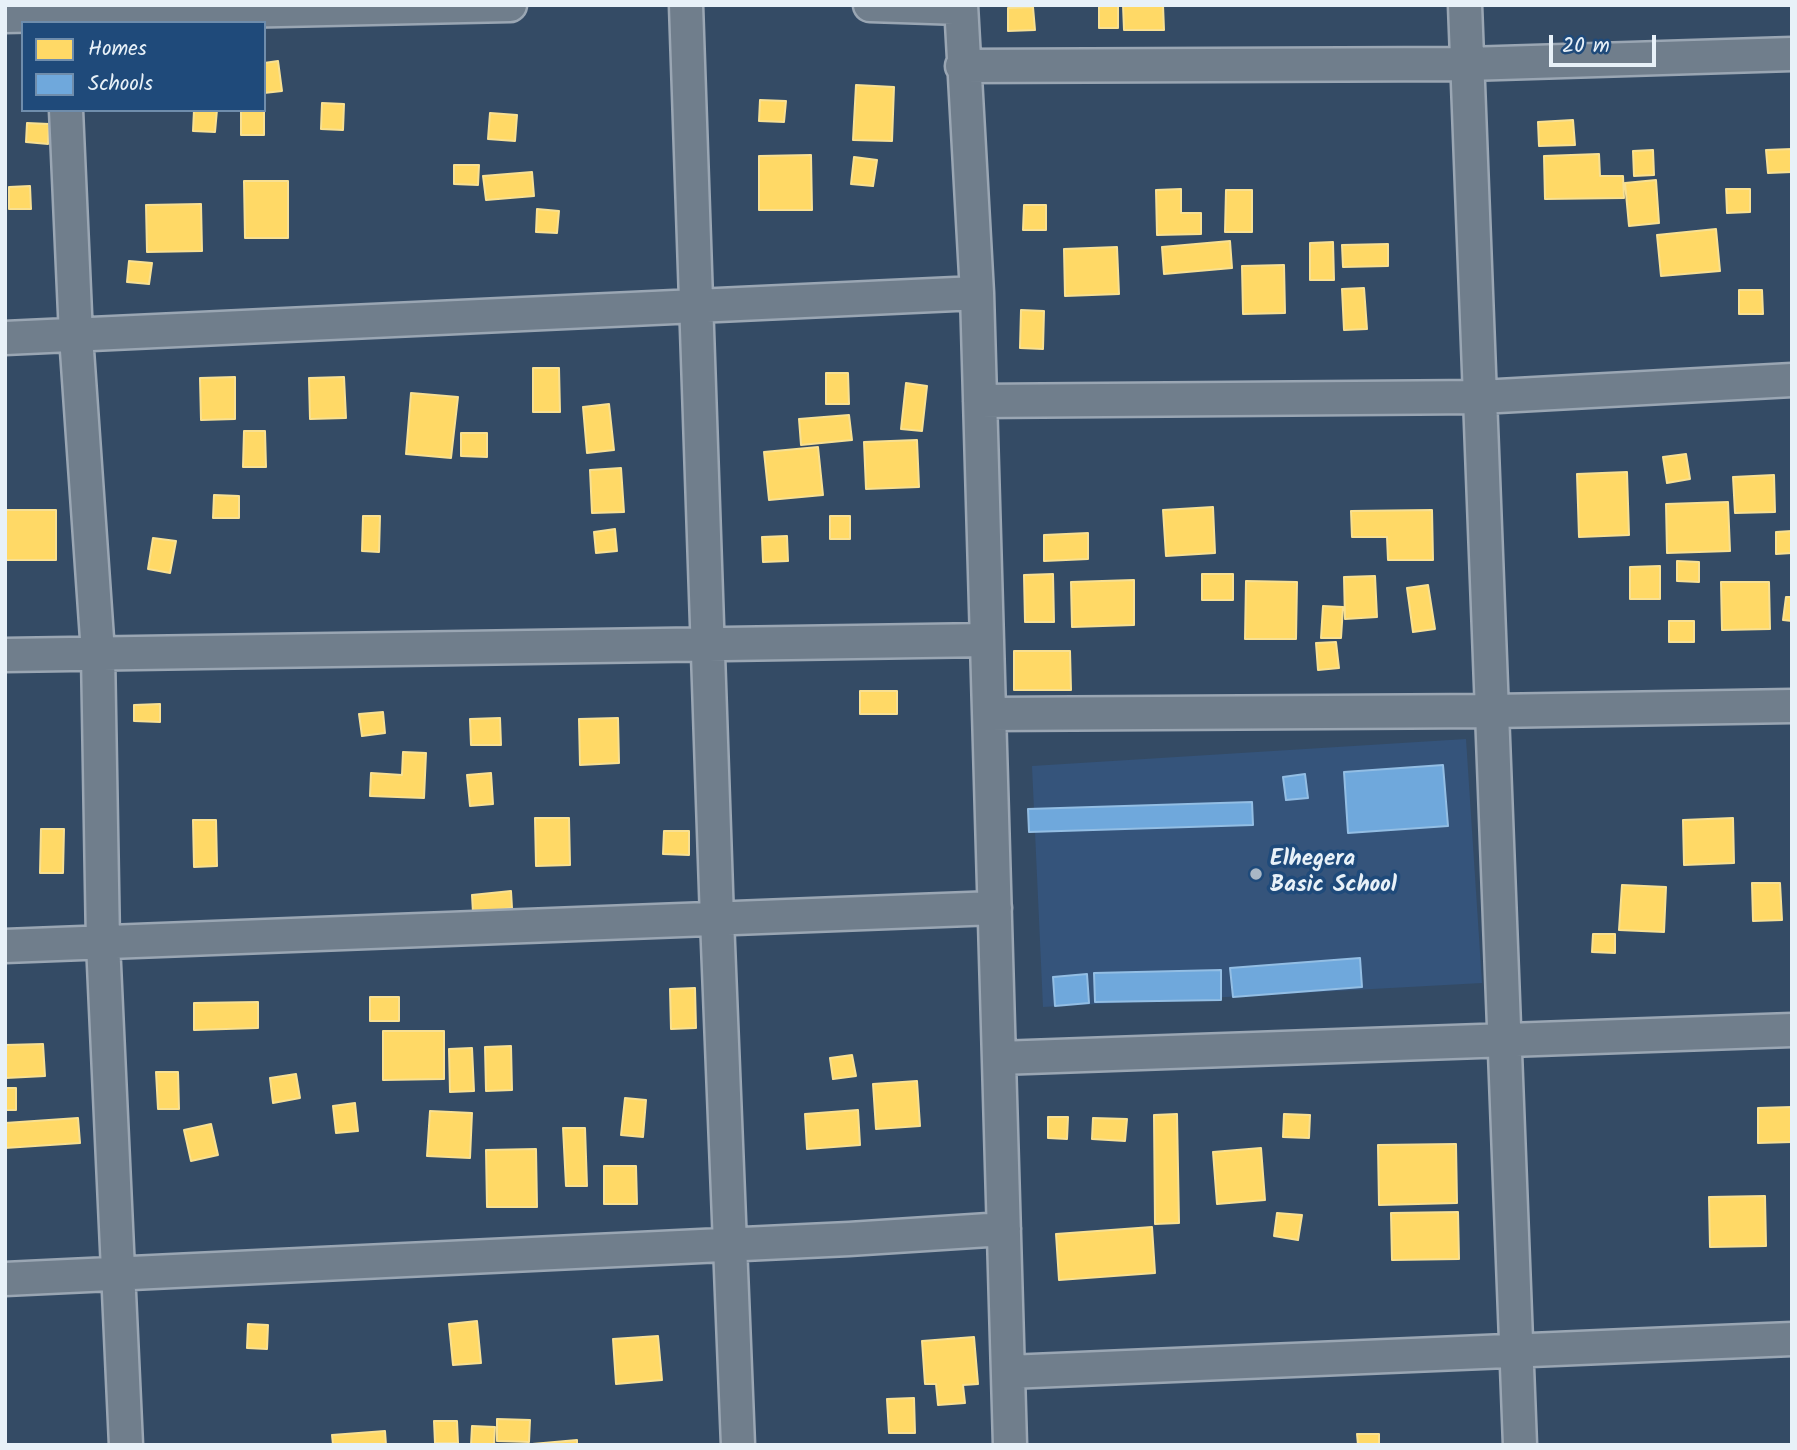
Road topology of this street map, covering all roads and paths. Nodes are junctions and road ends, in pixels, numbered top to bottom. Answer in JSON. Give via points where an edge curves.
{"nodes":[{"id":1,"x":510,"y":5,"type":"edge"},
{"id":2,"x":686,"y":5,"type":"edge"},
{"id":3,"x":870,"y":5,"type":"edge"},
{"id":4,"x":1465,"y":5,"type":"edge"},
{"id":5,"x":961,"y":6,"type":"edge"},
{"id":6,"x":290,"y":8,"type":"edge"},
{"id":7,"x":5,"y":16,"type":"edge"},
{"id":8,"x":61,"y":18,"type":"edge"},
{"id":9,"x":1792,"y":54,"type":"edge"},
{"id":10,"x":1467,"y":65,"type":"junction"},
{"id":11,"x":962,"y":66,"type":"junction"},
{"id":12,"x":66,"y":112,"type":"edge"},
{"id":13,"x":977,"y":293,"type":"junction"},
{"id":14,"x":695,"y":306,"type":"junction"},
{"id":15,"x":76,"y":336,"type":"junction"},
{"id":16,"x":5,"y":338,"type":"edge"},
{"id":17,"x":1792,"y":380,"type":"edge"},
{"id":18,"x":1480,"y":397,"type":"junction"},
{"id":19,"x":980,"y":401,"type":"junction"},
{"id":20,"x":987,"y":640,"type":"junction"},
{"id":21,"x":708,"y":644,"type":"junction"},
{"id":22,"x":98,"y":653,"type":"junction"},
{"id":23,"x":5,"y":655,"type":"edge"},
{"id":24,"x":1792,"y":706,"type":"edge"},
{"id":25,"x":1492,"y":712,"type":"junction"},
{"id":26,"x":989,"y":714,"type":"junction"},
{"id":27,"x":995,"y":908,"type":"junction"},
{"id":28,"x":717,"y":919,"type":"junction"},
{"id":29,"x":103,"y":943,"type":"junction"},
{"id":30,"x":5,"y":946,"type":"edge"},
{"id":31,"x":1792,"y":1030,"type":"edge"},
{"id":32,"x":1504,"y":1041,"type":"junction"},
{"id":33,"x":999,"y":1058,"type":"junction"},
{"id":34,"x":1004,"y":1229,"type":"junction"},
{"id":35,"x":730,"y":1245,"type":"junction"},
{"id":36,"x":118,"y":1274,"type":"junction"},
{"id":37,"x":5,"y":1279,"type":"edge"},
{"id":38,"x":1792,"y":1339,"type":"edge"},
{"id":39,"x":1516,"y":1351,"type":"junction"},
{"id":40,"x":1008,"y":1371,"type":"junction"},
{"id":41,"x":126,"y":1445,"type":"edge"},
{"id":42,"x":738,"y":1445,"type":"edge"},
{"id":43,"x":1010,"y":1445,"type":"edge"},
{"id":44,"x":1520,"y":1445,"type":"edge"}],
"edges":[{"from":1,"to":6,"type":"street"},
{"from":2,"to":14,"type":"street"},
{"from":3,"to":5,"type":"street"},
{"from":4,"to":10,"type":"street"},
{"from":5,"to":11,"type":"street"},
{"from":6,"to":8,"type":"street"},
{"from":7,"to":8,"type":"street"},
{"from":9,"to":10,"type":"street"},
{"from":10,"to":11,"type":"street"},
{"from":10,"to":18,"type":"street"},
{"from":11,"to":13,"type":"street"},
{"from":12,"to":15,"type":"street"},
{"from":13,"to":14,"type":"street"},
{"from":13,"to":19,"type":"street"},
{"from":14,"to":15,"type":"street"},
{"from":14,"to":21,"type":"street"},
{"from":15,"to":16,"type":"street"},
{"from":15,"to":22,"type":"street"},
{"from":17,"to":18,"type":"street"},
{"from":18,"to":19,"type":"street"},
{"from":18,"to":25,"type":"street"},
{"from":19,"to":20,"type":"street"},
{"from":20,"to":21,"type":"street"},
{"from":20,"to":26,"type":"street"},
{"from":21,"to":22,"type":"street"},
{"from":21,"to":28,"type":"street"},
{"from":22,"to":23,"type":"street"},
{"from":22,"to":29,"type":"street"},
{"from":24,"to":25,"type":"street"},
{"from":25,"to":26,"type":"street"},
{"from":25,"to":32,"type":"street"},
{"from":26,"to":27,"type":"street"},
{"from":27,"to":28,"type":"street"},
{"from":27,"to":33,"type":"street"},
{"from":28,"to":29,"type":"street"},
{"from":28,"to":35,"type":"street"},
{"from":29,"to":30,"type":"street"},
{"from":29,"to":36,"type":"street"},
{"from":31,"to":32,"type":"street"},
{"from":32,"to":33,"type":"street"},
{"from":32,"to":39,"type":"street"},
{"from":33,"to":34,"type":"street"},
{"from":34,"to":35,"type":"street"},
{"from":34,"to":40,"type":"street"},
{"from":35,"to":36,"type":"street"},
{"from":35,"to":42,"type":"street"},
{"from":36,"to":37,"type":"street"},
{"from":36,"to":41,"type":"street"},
{"from":38,"to":39,"type":"street"},
{"from":39,"to":40,"type":"street"},
{"from":39,"to":44,"type":"street"},
{"from":40,"to":43,"type":"street"}]}
